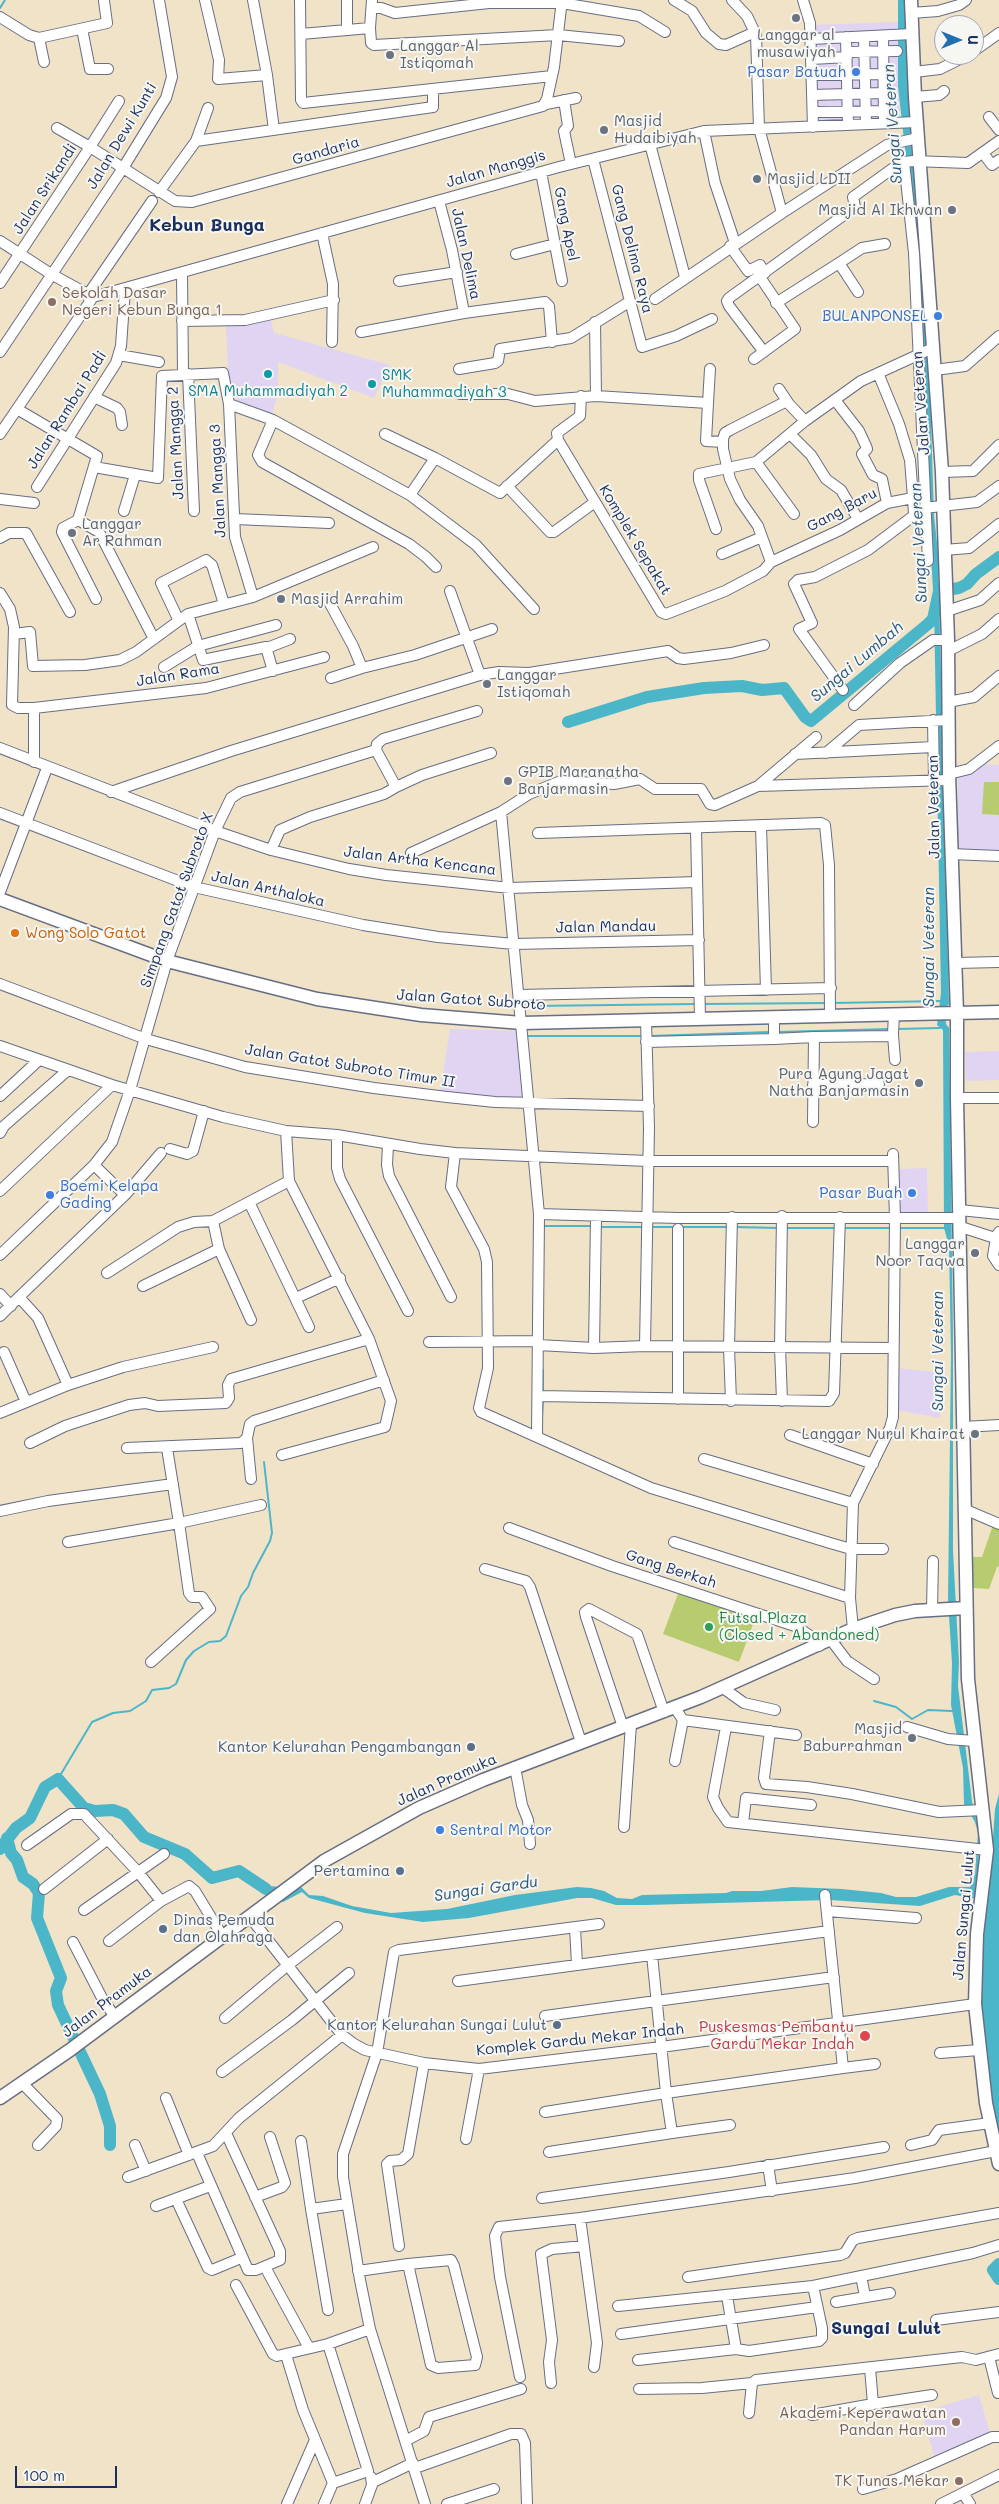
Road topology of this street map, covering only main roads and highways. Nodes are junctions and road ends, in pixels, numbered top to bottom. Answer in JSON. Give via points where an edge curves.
{"nodes":[{"id":1,"x":911,"y":0,"type":"edge"},
{"id":2,"x":0,"y":899,"type":"edge"},
{"id":3,"x":999,"y":1012,"type":"edge"},
{"id":4,"x":947,"y":1015,"type":"junction"},
{"id":5,"x":958,"y":1218,"type":"joint"},
{"id":6,"x":956,"y":1608,"type":"junction"},
{"id":7,"x":0,"y":2098,"type":"edge"},
{"id":8,"x":999,"y":2164,"type":"edge"}],
"edges":[{"from":1,"to":4,"type":"main road","name":"Jalan Veteran","via":[[915,97],[909,122],[910,161],[925,351],[935,370],[947,610],[944,643],[948,702],[940,720],[956,963]]},
{"from":2,"to":4,"type":"main road","name":"Jalan Gatot Subroto","via":[[167,961],[317,999],[421,1015],[646,1033],[700,1005],[774,1029],[830,1013],[893,1027]]},
{"from":3,"to":4,"type":"main road","name":"Jalan Gatot Subroto"},
{"from":4,"to":5,"type":"main road","name":"Jalan Veteran","via":[[957,1098]]},
{"from":5,"to":6,"type":"main road","name":"Jalan Sungai Lulut","via":[[964,1509]]},
{"from":6,"to":7,"type":"main road","name":"Jalan Pramuka","via":[[895,1615],[853,1629],[670,1710],[515,1767],[413,1811],[324,1861],[70,2050]]},
{"from":6,"to":8,"type":"main road","name":"Jalan Sungai Lulut","via":[[968,1679],[970,1741],[980,1810],[984,1871],[975,1966],[975,2004],[979,2050]]}]}
